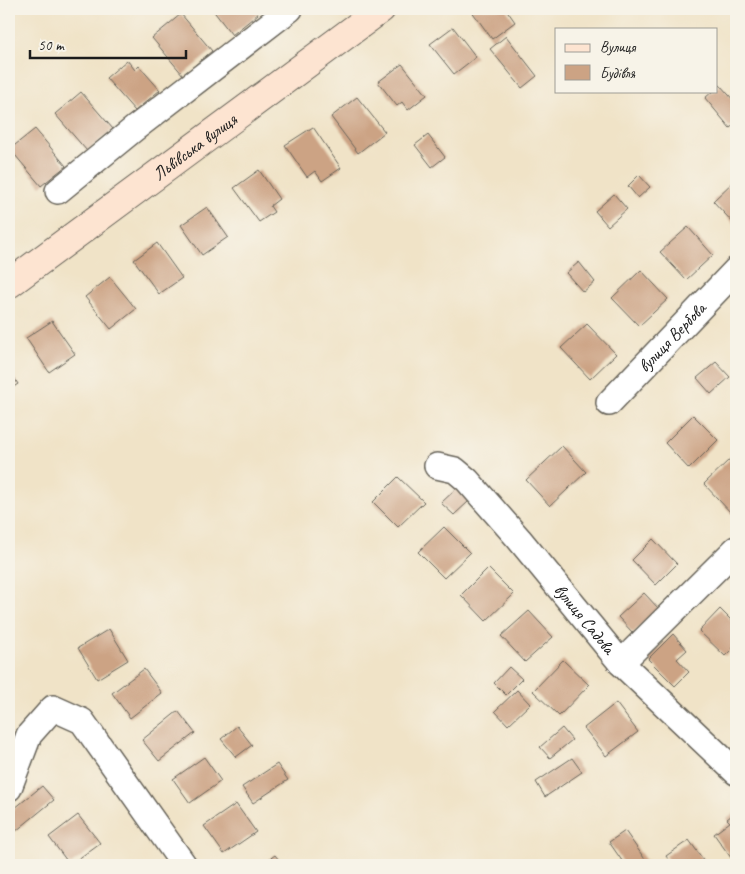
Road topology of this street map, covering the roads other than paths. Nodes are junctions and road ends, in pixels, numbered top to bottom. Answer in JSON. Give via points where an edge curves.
{"nodes":[{"id":1,"x":290,"y":9,"type":"edge"},
{"id":2,"x":381,"y":9,"type":"edge"},
{"id":3,"x":58,"y":190,"type":"dead end"},
{"id":4,"x":736,"y":270,"type":"edge"},
{"id":5,"x":9,"y":284,"type":"edge"},
{"id":6,"x":608,"y":403,"type":"dead end"},
{"id":7,"x":437,"y":466,"type":"dead end"},
{"id":8,"x":736,"y":549,"type":"edge"},
{"id":9,"x":621,"y":663,"type":"junction"},
{"id":10,"x":736,"y":772,"type":"edge"},
{"id":11,"x":9,"y":788,"type":"edge"},
{"id":12,"x":184,"y":865,"type":"edge"}],
"edges":[{"from":1,"to":3,"type":"street"},
{"from":2,"to":5,"type":"street","name":"Львівська вулиця"},
{"from":4,"to":6,"type":"street","name":"вулиця Вербова"},
{"from":7,"to":9,"type":"street","name":"вулиця Садова","via":[[455,470],[467,480]]},
{"from":8,"to":9,"type":"street"},
{"from":9,"to":10,"type":"street","name":"вулиця Садова"},
{"from":11,"to":12,"type":"street","via":[[29,735],[52,708],[82,721]]}]}
